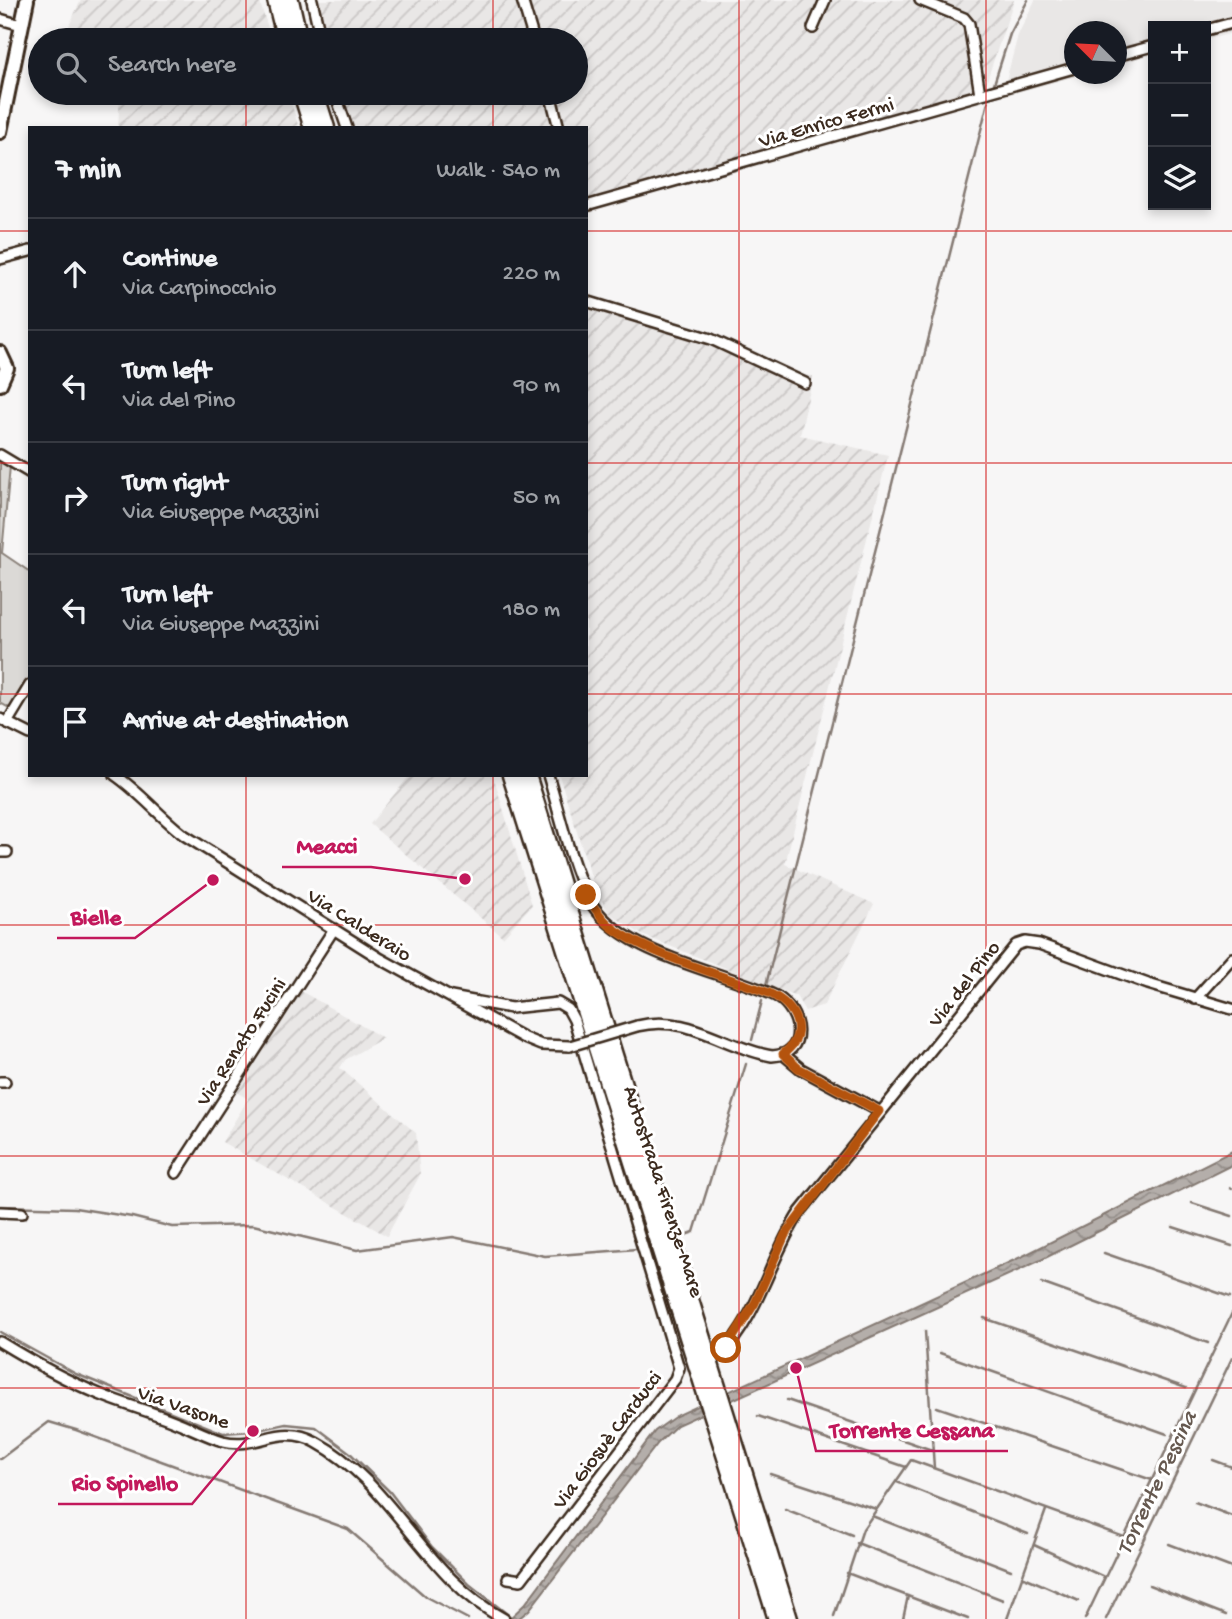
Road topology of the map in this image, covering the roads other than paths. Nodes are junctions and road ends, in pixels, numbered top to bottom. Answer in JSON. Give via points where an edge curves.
{"nodes":[{"id":1,"x":27,"y":0,"type":"edge"},
{"id":2,"x":276,"y":0,"type":"edge"},
{"id":3,"x":290,"y":0,"type":"edge"},
{"id":4,"x":312,"y":0,"type":"edge"},
{"id":5,"x":522,"y":0,"type":"edge"},
{"id":6,"x":825,"y":0,"type":"edge"},
{"id":7,"x":920,"y":0,"type":"edge"},
{"id":8,"x":0,"y":19,"type":"edge"},
{"id":9,"x":1231,"y":22,"type":"edge"},
{"id":10,"x":21,"y":25,"type":"junction"},
{"id":11,"x":283,"y":28,"type":"edge"},
{"id":12,"x":296,"y":28,"type":"edge"},
{"id":13,"x":318,"y":28,"type":"edge"},
{"id":14,"x":530,"y":28,"type":"edge"},
{"id":15,"x":813,"y":28,"type":"dead end"},
{"id":16,"x":1211,"y":28,"type":"edge"},
{"id":17,"x":1148,"y":47,"type":"edge"},
{"id":18,"x":1127,"y":53,"type":"edge"},
{"id":19,"x":1064,"y":71,"type":"edge"},
{"id":20,"x":980,"y":94,"type":"junction"},
{"id":21,"x":306,"y":105,"type":"edge"},
{"id":22,"x":319,"y":105,"type":"edge"},
{"id":23,"x":339,"y":105,"type":"edge"},
{"id":24,"x":553,"y":105,"type":"edge"},
{"id":25,"x":2,"y":109,"type":"edge"},
{"id":26,"x":312,"y":126,"type":"edge"},
{"id":27,"x":325,"y":126,"type":"edge"},
{"id":28,"x":346,"y":126,"type":"edge"},
{"id":29,"x":558,"y":126,"type":"edge"},
{"id":30,"x":0,"y":132,"type":"edge"},
{"id":31,"x":588,"y":205,"type":"edge"},
{"id":32,"x":28,"y":252,"type":"edge"},
{"id":33,"x":4,"y":258,"type":"edge"},
{"id":34,"x":0,"y":266,"type":"edge"},
{"id":35,"x":588,"y":302,"type":"edge"},
{"id":36,"x":0,"y":353,"type":"edge"},
{"id":37,"x":805,"y":383,"type":"dead end"},
{"id":38,"x":0,"y":384,"type":"edge"},
{"id":39,"x":0,"y":455,"type":"edge"},
{"id":40,"x":28,"y":472,"type":"edge"},
{"id":41,"x":28,"y":688,"type":"edge"},
{"id":42,"x":4,"y":721,"type":"edge"},
{"id":43,"x":28,"y":733,"type":"edge"},
{"id":44,"x":117,"y":777,"type":"edge"},
{"id":45,"x":512,"y":777,"type":"edge"},
{"id":46,"x":528,"y":777,"type":"edge"},
{"id":47,"x":549,"y":777,"type":"edge"},
{"id":48,"x":334,"y":929,"type":"junction"},
{"id":49,"x":1232,"y":958,"type":"edge"},
{"id":50,"x":451,"y":997,"type":"junction"},
{"id":51,"x":1195,"y":999,"type":"junction"},
{"id":52,"x":1232,"y":1009,"type":"edge"},
{"id":53,"x":783,"y":1054,"type":"junction"},
{"id":54,"x":879,"y":1111,"type":"junction"},
{"id":55,"x":176,"y":1173,"type":"dead end"},
{"id":56,"x":0,"y":1212,"type":"edge"},
{"id":57,"x":22,"y":1213,"type":"dead end"},
{"id":58,"x":0,"y":1342,"type":"edge"},
{"id":59,"x":720,"y":1354,"type":"dead end"},
{"id":60,"x":713,"y":1394,"type":"junction"},
{"id":61,"x":719,"y":1412,"type":"junction"},
{"id":62,"x":508,"y":1578,"type":"dead end"},
{"id":63,"x":504,"y":1619,"type":"edge"},
{"id":64,"x":777,"y":1619,"type":"edge"},
{"id":65,"x":789,"y":1619,"type":"edge"}],
"edges":[{"from":1,"to":10,"type":"street"},
{"from":2,"to":11,"type":"highway"},
{"from":3,"to":12,"type":"highway"},
{"from":4,"to":13,"type":"street"},
{"from":5,"to":14,"type":"street"},
{"from":6,"to":15,"type":"street"},
{"from":7,"to":20,"type":"street","via":[[969,24]]},
{"from":8,"to":10,"type":"street"},
{"from":9,"to":16,"type":"street"},
{"from":10,"to":25,"type":"street"},
{"from":17,"to":18,"type":"street"},
{"from":19,"to":20,"type":"street","name":"Via Enrico Fermi"},
{"from":20,"to":31,"type":"street","name":"Via Enrico Fermi"},
{"from":21,"to":26,"type":"highway"},
{"from":22,"to":27,"type":"highway"},
{"from":23,"to":28,"type":"street"},
{"from":24,"to":29,"type":"street"},
{"from":25,"to":30,"type":"street"},
{"from":32,"to":33,"type":"street"},
{"from":33,"to":34,"type":"street"},
{"from":35,"to":37,"type":"street","via":[[711,339]]},
{"from":36,"to":38,"type":"street","via":[[7,369]]},
{"from":39,"to":40,"type":"street"},
{"from":41,"to":42,"type":"street"},
{"from":42,"to":43,"type":"street"},
{"from":44,"to":48,"type":"street","name":"Via Calderaio","via":[[184,835]]},
{"from":45,"to":60,"type":"highway","name":"Autostrada Firenze-Mare"},
{"from":46,"to":60,"type":"highway","name":"Autostrada Firenze-Mare"},
{"from":47,"to":53,"type":"street","via":[[586,895],[599,914],[644,945],[787,1003],[795,1013],[798,1032]]},
{"from":48,"to":50,"type":"street","name":"Via Calderaio"},
{"from":48,"to":55,"type":"street","name":"Via Renato Fucini"},
{"from":49,"to":51,"type":"street"},
{"from":50,"to":53,"type":"street","name":"Via Calderaio","bridge":true,"via":[[541,1045],[570,1046],[655,1022],[679,1023],[766,1055]]},
{"from":50,"to":62,"type":"street","name":"Via Giosuè Carducci","via":[[494,1006],[558,1003],[568,1009],[683,1367],[521,1580]]},
{"from":51,"to":52,"type":"street"},
{"from":51,"to":54,"type":"street","name":"Via del Pino","via":[[1039,944],[1020,942]]},
{"from":53,"to":54,"type":"street","via":[[798,1068]]},
{"from":54,"to":59,"type":"street","via":[[800,1212],[778,1248],[755,1303]]},
{"from":56,"to":57,"type":"street"},
{"from":58,"to":63,"type":"street","name":"Via Vasone","via":[[96,1393],[224,1441],[249,1442],[284,1433],[320,1444],[366,1477],[455,1585]]},
{"from":60,"to":61,"type":"highway","name":"Autostrada Firenze-Mare"},
{"from":61,"to":64,"type":"highway","name":"Autostrada Firenze-Mare"},
{"from":61,"to":65,"type":"highway","name":"Autostrada Firenze-Mare"}]}
